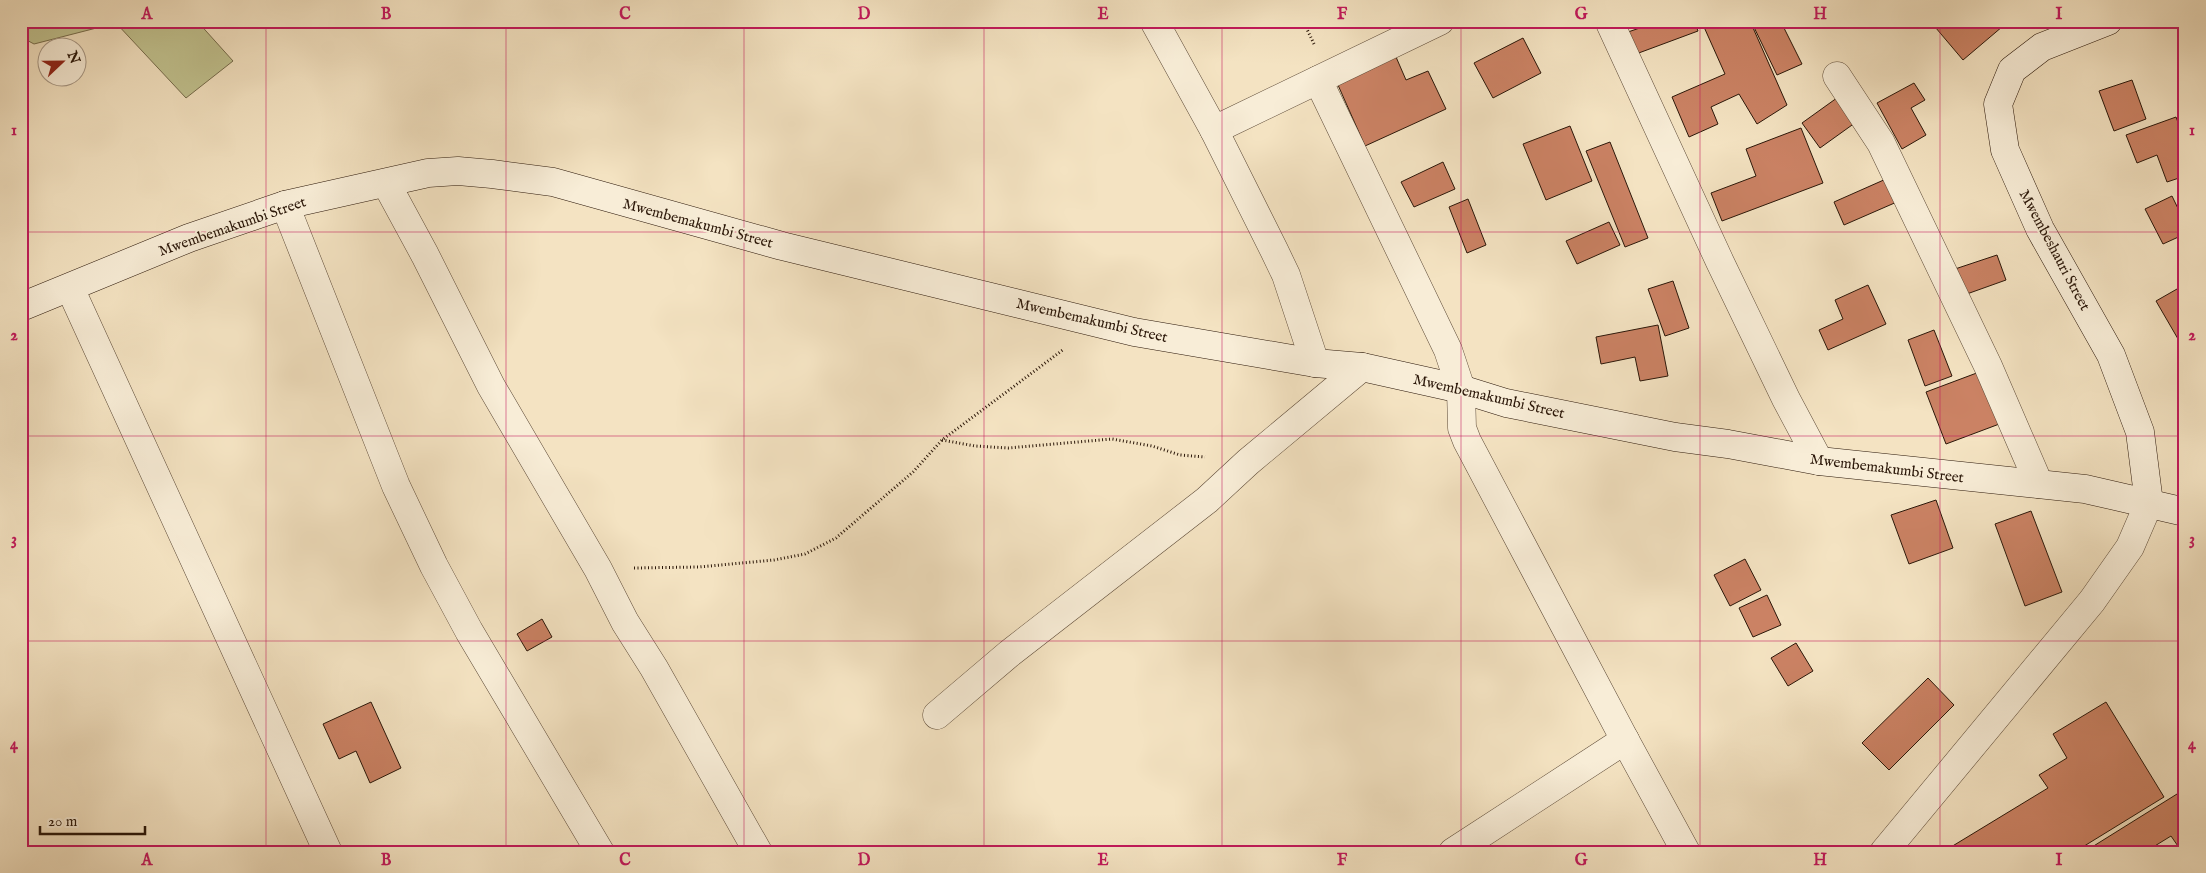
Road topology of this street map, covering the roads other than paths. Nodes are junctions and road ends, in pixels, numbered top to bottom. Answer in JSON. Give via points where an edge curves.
{"nodes":[{"id":1,"x":1154,"y":21,"type":"edge"},
{"id":2,"x":1440,"y":21,"type":"edge"},
{"id":3,"x":1609,"y":21,"type":"edge"},
{"id":4,"x":2108,"y":21,"type":"edge"},
{"id":5,"x":1837,"y":76,"type":"dead end"},
{"id":6,"x":1318,"y":80,"type":"junction"},
{"id":7,"x":1214,"y":130,"type":"junction"},
{"id":8,"x":386,"y":183,"type":"junction"},
{"id":9,"x":285,"y":205,"type":"junction"},
{"id":10,"x":70,"y":288,"type":"junction"},
{"id":11,"x":21,"y":307,"type":"edge"},
{"id":12,"x":1315,"y":362,"type":"junction"},
{"id":13,"x":1362,"y":367,"type":"junction"},
{"id":14,"x":1461,"y":389,"type":"junction"},
{"id":15,"x":1819,"y":461,"type":"junction"},
{"id":16,"x":2039,"y":484,"type":"junction"},
{"id":17,"x":2148,"y":503,"type":"junction"},
{"id":18,"x":2185,"y":512,"type":"edge"},
{"id":19,"x":937,"y":715,"type":"dead end"},
{"id":20,"x":1625,"y":740,"type":"junction"},
{"id":21,"x":1888,"y":850,"type":"edge"},
{"id":22,"x":328,"y":852,"type":"edge"},
{"id":23,"x":600,"y":852,"type":"edge"},
{"id":24,"x":758,"y":852,"type":"edge"},
{"id":25,"x":1453,"y":852,"type":"edge"},
{"id":26,"x":1686,"y":852,"type":"edge"}],
"edges":[{"from":1,"to":7,"type":"street"},
{"from":2,"to":6,"type":"street"},
{"from":3,"to":15,"type":"street","via":[[1720,262]]},
{"from":4,"to":17,"type":"street","name":"Mwembeshauri Street","via":[[2042,47],[2012,70],[1998,104],[2005,150],[2036,220],[2114,363],[2140,432]]},
{"from":5,"to":16,"type":"street","via":[[1881,143],[1988,366]]},
{"from":6,"to":7,"type":"street"},
{"from":6,"to":14,"type":"street","via":[[1436,325]]},
{"from":7,"to":12,"type":"street","via":[[1286,275]]},
{"from":8,"to":9,"type":"street","name":"Mwembemakumbi Street"},
{"from":8,"to":12,"type":"street","name":"Mwembemakumbi Street","via":[[428,173],[458,171],[553,182],[782,246],[1134,332]]},
{"from":8,"to":24,"type":"street","via":[[492,386]]},
{"from":9,"to":10,"type":"street","name":"Mwembemakumbi Street","via":[[189,238]]},
{"from":9,"to":23,"type":"street","via":[[396,486],[434,566]]},
{"from":10,"to":11,"type":"street","name":"Mwembemakumbi Street"},
{"from":10,"to":22,"type":"street"},
{"from":12,"to":13,"type":"street","name":"Mwembemakumbi Street"},
{"from":13,"to":14,"type":"street","name":"Mwembemakumbi Street"},
{"from":13,"to":19,"type":"street","via":[[1207,500]]},
{"from":14,"to":15,"type":"street","name":"Mwembemakumbi Street","via":[[1506,403],[1675,438]]},
{"from":14,"to":20,"type":"street","via":[[1462,428],[1467,441]]},
{"from":15,"to":16,"type":"street","name":"Mwembemakumbi Street"},
{"from":16,"to":17,"type":"street","name":"Mwembemakumbi Street"},
{"from":17,"to":18,"type":"street","name":"Mwembemakumbi Street"},
{"from":17,"to":21,"type":"street","via":[[2130,547],[2092,601]]},
{"from":20,"to":25,"type":"street"},
{"from":20,"to":26,"type":"street"}]}
